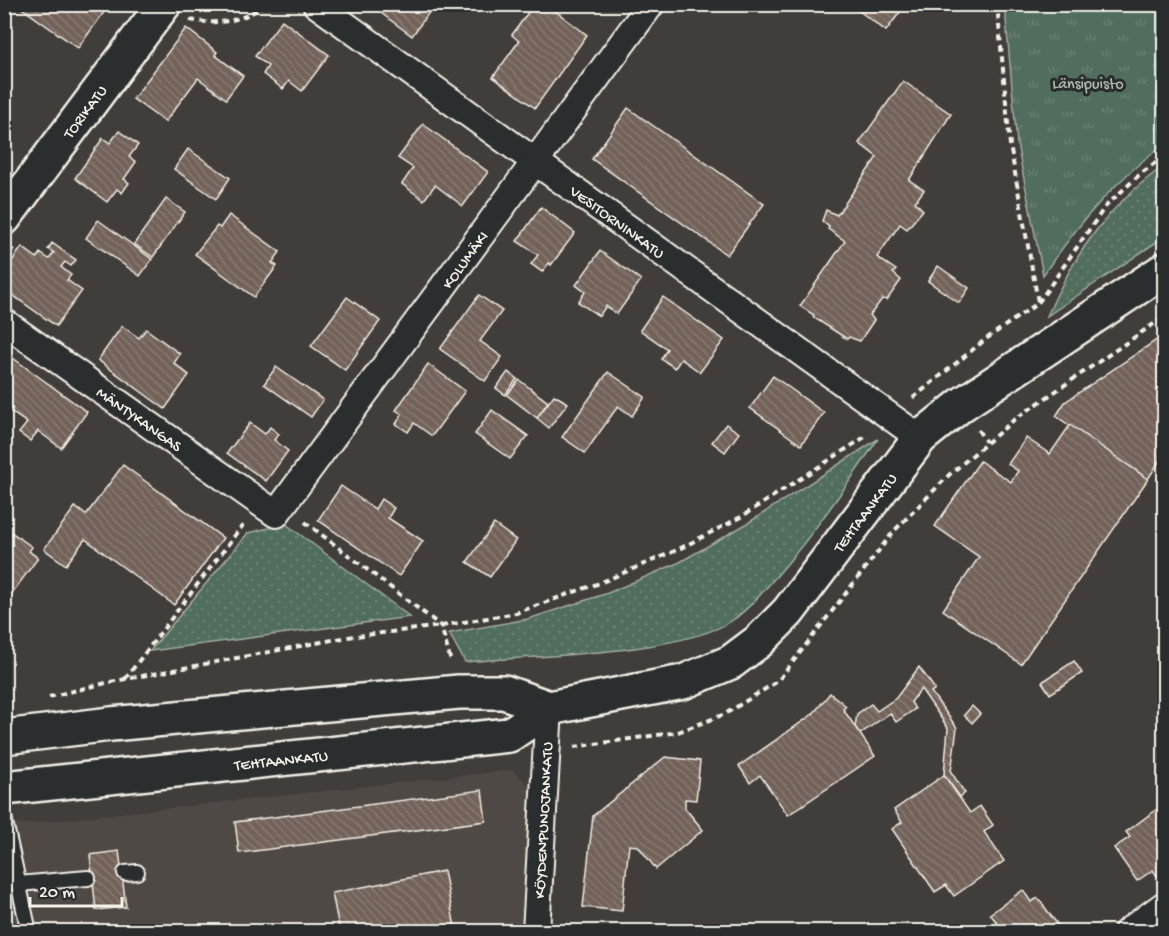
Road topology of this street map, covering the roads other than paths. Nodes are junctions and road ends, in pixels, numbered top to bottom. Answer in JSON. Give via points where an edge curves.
{"nodes":[{"id":1,"x":316,"y":4,"type":"edge"},
{"id":2,"x":651,"y":4,"type":"edge"},
{"id":3,"x":174,"y":12,"type":"edge"},
{"id":4,"x":535,"y":162,"type":"junction"},
{"id":5,"x":4,"y":218,"type":"edge"},
{"id":6,"x":1164,"y":270,"type":"edge"},
{"id":7,"x":4,"y":322,"type":"edge"},
{"id":8,"x":920,"y":438,"type":"junction"},
{"id":9,"x":273,"y":508,"type":"joint"},
{"id":10,"x":549,"y":708,"type":"junction"},
{"id":11,"x":4,"y":737,"type":"edge"},
{"id":12,"x":4,"y":788,"type":"edge"},
{"id":13,"x":4,"y":817,"type":"edge"},
{"id":14,"x":88,"y":878,"type":"dead end"},
{"id":15,"x":18,"y":884,"type":"junction"},
{"id":16,"x":1164,"y":905,"type":"edge"},
{"id":17,"x":28,"y":932,"type":"edge"},
{"id":18,"x":536,"y":932,"type":"edge"},
{"id":19,"x":1127,"y":932,"type":"edge"}],
"edges":[{"from":1,"to":4,"type":"street","name":"VESITORNINKATU"},
{"from":2,"to":4,"type":"street","name":"KOLUMÄKI"},
{"from":3,"to":5,"type":"main road","name":"TORIKATU"},
{"from":4,"to":8,"type":"street","name":"VESITORNINKATU"},
{"from":4,"to":9,"type":"street","name":"KOLUMÄKI"},
{"from":6,"to":8,"type":"main road","name":"TEHTAANKATU","via":[[961,405]]},
{"from":7,"to":9,"type":"street","name":"MÄNTYKANGAS"},
{"from":8,"to":10,"type":"main road","name":"TEHTAANKATU","via":[[788,612],[731,662],[683,682]]},
{"from":10,"to":11,"type":"main road","via":[[504,692],[459,692]]},
{"from":10,"to":12,"type":"main road","name":"TEHTAANKATU","via":[[509,735]]},
{"from":10,"to":18,"type":"street","name":"KÖYDENPUNOJANKATU"},
{"from":13,"to":15,"type":"lane"},
{"from":14,"to":15,"type":"lane"},
{"from":15,"to":17,"type":"lane"},
{"from":16,"to":19,"type":"street"}]}
